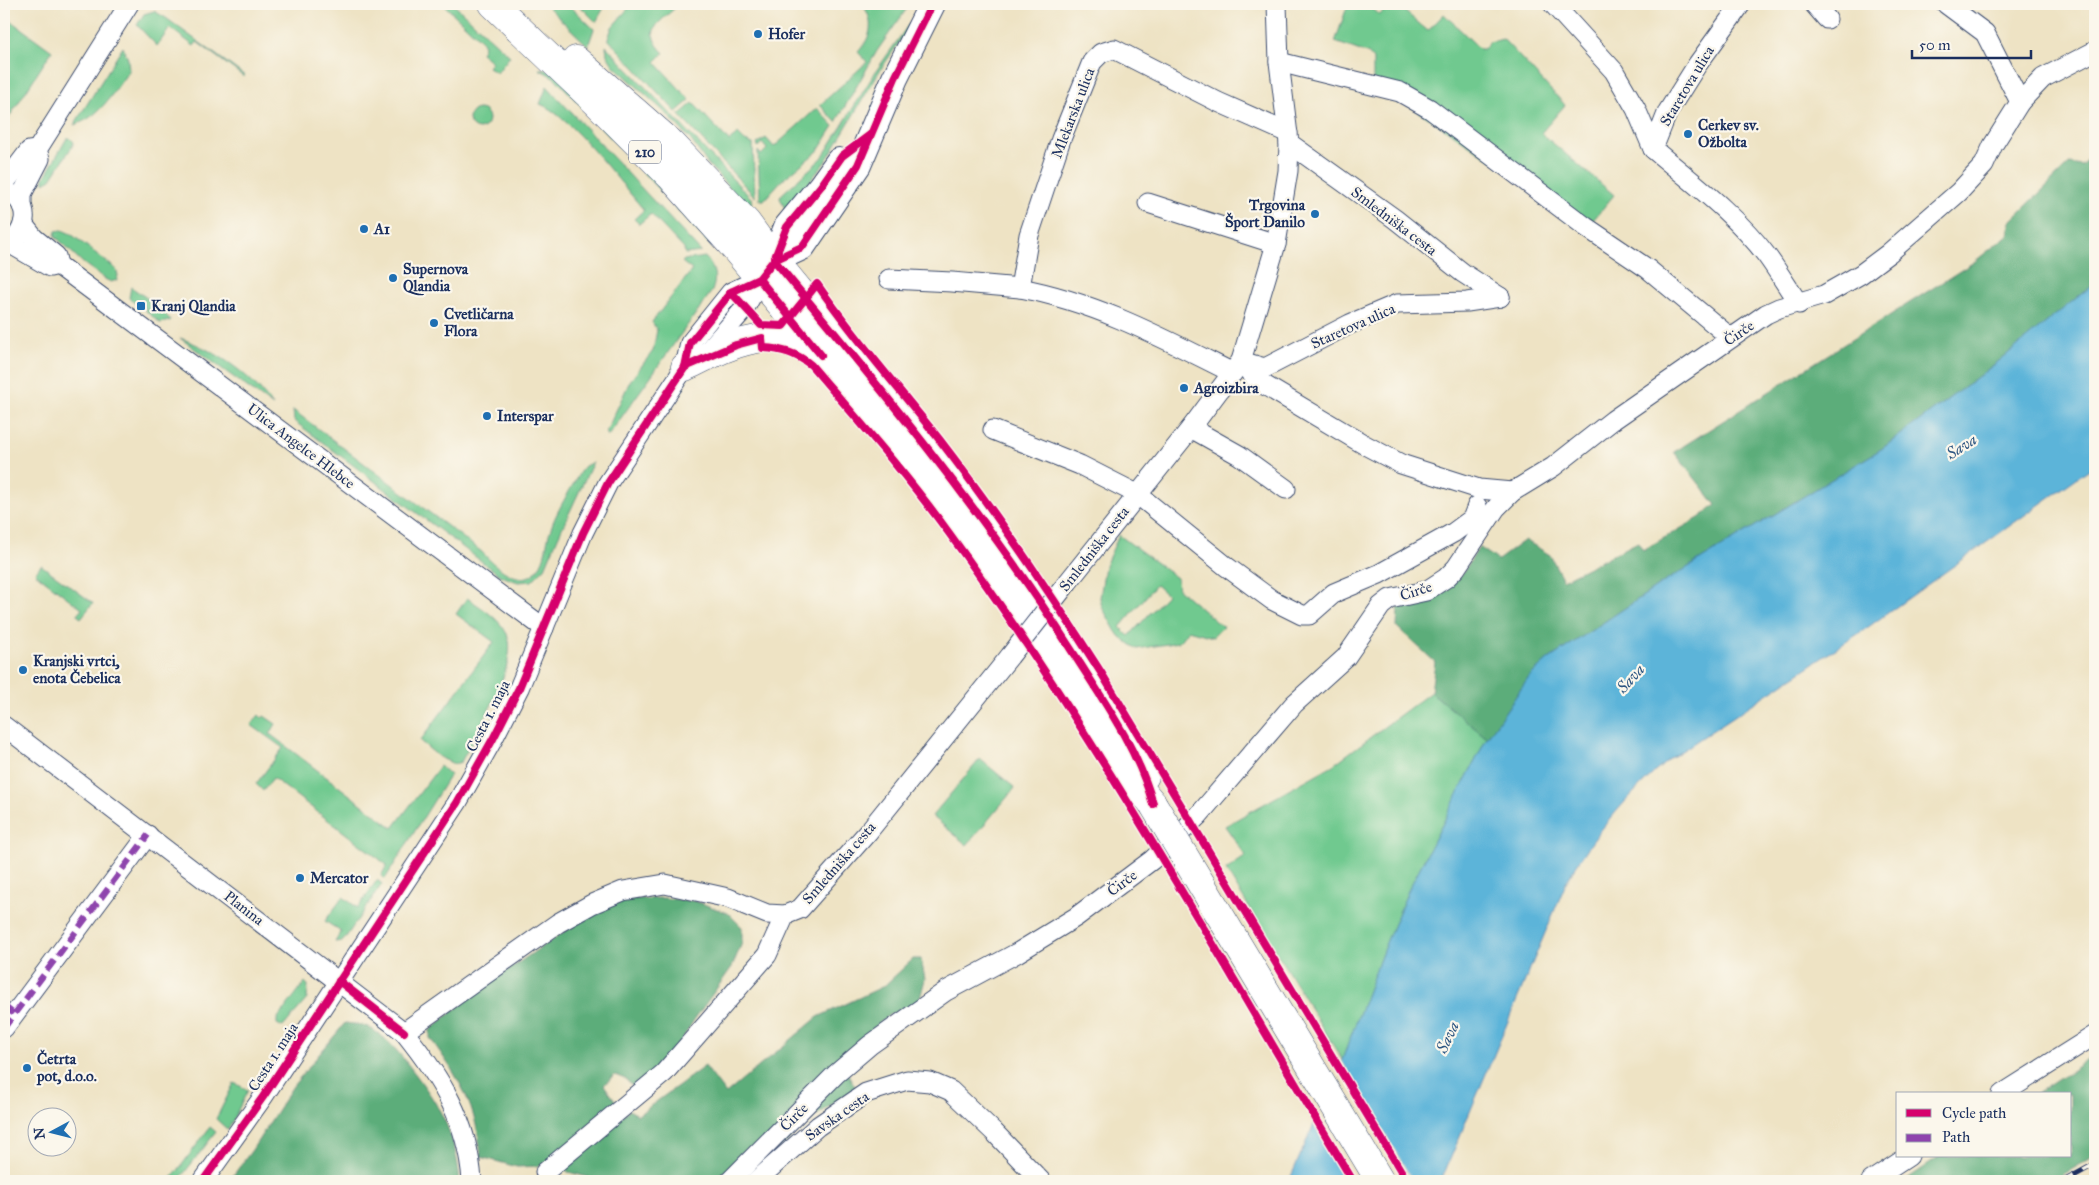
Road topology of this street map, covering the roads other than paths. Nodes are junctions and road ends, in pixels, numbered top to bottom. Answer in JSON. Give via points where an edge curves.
{"nodes":[{"id":1,"x":129,"y":4,"type":"edge"},
{"id":2,"x":493,"y":4,"type":"edge"},
{"id":3,"x":512,"y":4,"type":"edge"},
{"id":4,"x":932,"y":4,"type":"edge"},
{"id":5,"x":1276,"y":4,"type":"edge"},
{"id":6,"x":1553,"y":4,"type":"edge"},
{"id":7,"x":1741,"y":4,"type":"edge"},
{"id":8,"x":1814,"y":4,"type":"edge"},
{"id":9,"x":1946,"y":4,"type":"edge"},
{"id":10,"x":1827,"y":19,"type":"dead end"},
{"id":11,"x":2095,"y":51,"type":"edge"},
{"id":12,"x":1279,"y":62,"type":"junction"},
{"id":13,"x":2020,"y":102,"type":"junction"},
{"id":14,"x":1288,"y":138,"type":"junction"},
{"id":15,"x":1652,"y":149,"type":"junction"},
{"id":16,"x":37,"y":150,"type":"junction"},
{"id":17,"x":4,"y":184,"type":"edge"},
{"id":18,"x":4,"y":190,"type":"edge"},
{"id":19,"x":1148,"y":203,"type":"dead end"},
{"id":20,"x":23,"y":215,"type":"junction"},
{"id":21,"x":1276,"y":244,"type":"junction"},
{"id":22,"x":6,"y":245,"type":"edge"},
{"id":23,"x":58,"y":266,"type":"junction"},
{"id":24,"x":766,"y":270,"type":"junction"},
{"id":25,"x":889,"y":280,"type":"dead end"},
{"id":26,"x":1020,"y":288,"type":"junction"},
{"id":27,"x":1500,"y":297,"type":"joint"},
{"id":28,"x":1799,"y":304,"type":"junction"},
{"id":29,"x":1731,"y":338,"type":"junction"},
{"id":30,"x":821,"y":355,"type":"junction"},
{"id":31,"x":685,"y":367,"type":"junction"},
{"id":32,"x":1237,"y":367,"type":"junction"},
{"id":33,"x":1191,"y":428,"type":"junction"},
{"id":34,"x":994,"y":430,"type":"dead end"},
{"id":35,"x":1286,"y":489,"type":"dead end"},
{"id":36,"x":1512,"y":492,"type":"junction"},
{"id":37,"x":1137,"y":494,"type":"junction"},
{"id":38,"x":1478,"y":498,"type":"junction"},
{"id":39,"x":1479,"y":532,"type":"junction"},
{"id":40,"x":544,"y":628,"type":"junction"},
{"id":41,"x":4,"y":726,"type":"edge"},
{"id":42,"x":1153,"y":804,"type":"junction"},
{"id":43,"x":148,"y":835,"type":"junction"},
{"id":44,"x":785,"y":915,"type":"junction"},
{"id":45,"x":339,"y":981,"type":"junction"},
{"id":46,"x":7,"y":1016,"type":"edge"},
{"id":47,"x":404,"y":1032,"type":"junction"},
{"id":48,"x":2095,"y":1035,"type":"edge"},
{"id":49,"x":2005,"y":1092,"type":"edge"},
{"id":50,"x":1906,"y":1158,"type":"edge"},
{"id":51,"x":545,"y":1172,"type":"dead end"},
{"id":52,"x":203,"y":1181,"type":"edge"},
{"id":53,"x":472,"y":1181,"type":"edge"},
{"id":54,"x":730,"y":1181,"type":"edge"},
{"id":55,"x":756,"y":1181,"type":"edge"},
{"id":56,"x":1041,"y":1181,"type":"edge"},
{"id":57,"x":1380,"y":1181,"type":"edge"},
{"id":58,"x":1872,"y":1181,"type":"edge"}],
"edges":[{"from":1,"to":16,"type":"street"},
{"from":2,"to":24,"type":"main road","number":"210","via":[[670,176],[730,243]]},
{"from":3,"to":24,"type":"main road","number":"210","via":[[671,143],[747,223]]},
{"from":4,"to":24,"type":"street","via":[[870,134],[842,156],[788,227]]},
{"from":5,"to":12,"type":"street","name":"Smledniška cesta"},
{"from":6,"to":15,"type":"street","name":"Staretova ulica","via":[[1614,71],[1636,109]]},
{"from":7,"to":15,"type":"street","name":"Staretova ulica","via":[[1668,111]]},
{"from":8,"to":10,"type":"street"},
{"from":9,"to":13,"type":"street","via":[[1985,33]]},
{"from":11,"to":13,"type":"street","name":"Čirče","via":[[2043,78]]},
{"from":12,"to":14,"type":"street","name":"Smledniška cesta"},
{"from":12,"to":29,"type":"street","via":[[1400,92],[1430,109],[1586,227],[1648,269]]},
{"from":13,"to":28,"type":"street","name":"Čirče","via":[[1984,165],[1959,192],[1861,274],[1824,295]]},
{"from":14,"to":21,"type":"street","name":"Smledniška cesta","via":[[1288,170]]},
{"from":14,"to":26,"type":"street","name":"Mlekarska ulica","via":[[1114,49],[1101,53],[1092,62],[1049,175],[1029,235]]},
{"from":14,"to":27,"type":"street","name":"Smledniška cesta","via":[[1463,273]]},
{"from":15,"to":28,"type":"street","via":[[1741,228],[1766,255]]},
{"from":16,"to":17,"type":"street","via":[[29,151]]},
{"from":16,"to":20,"type":"street","via":[[40,160],[22,194]]},
{"from":18,"to":20,"type":"street","via":[[13,194]]},
{"from":19,"to":21,"type":"street"},
{"from":20,"to":22,"type":"street","via":[[18,236]]},
{"from":20,"to":23,"type":"street","via":[[34,238],[56,256]]},
{"from":21,"to":32,"type":"street","name":"Smledniška cesta"},
{"from":22,"to":23,"type":"street","via":[[50,267]]},
{"from":23,"to":40,"type":"street","name":"Ulica Angelce Hlebce"},
{"from":24,"to":30,"type":"main road","number":"210"},
{"from":24,"to":31,"type":"street","name":"Cesta 1. maja","via":[[731,292],[690,343]]},
{"from":24,"to":42,"type":"main road","number":"210","via":[[930,449],[1040,599],[1136,755]]},
{"from":25,"to":26,"type":"street"},
{"from":26,"to":32,"type":"street","via":[[1098,310]]},
{"from":27,"to":32,"type":"street","name":"Staretova ulica","via":[[1468,302],[1398,304],[1350,324],[1265,368]]},
{"from":28,"to":29,"type":"street","name":"Čirče","via":[[1766,314]]},
{"from":29,"to":36,"type":"street","name":"Čirče","via":[[1613,420],[1553,467]]},
{"from":30,"to":31,"type":"main road","via":[[792,341],[762,338],[736,345]]},
{"from":30,"to":42,"type":"main road","number":"210","via":[[914,465],[966,534],[1024,614],[1123,768]]},
{"from":31,"to":40,"type":"street","name":"Cesta 1. maja","via":[[608,483]]},
{"from":32,"to":33,"type":"street","name":"Smledniška cesta"},
{"from":32,"to":38,"type":"street","via":[[1366,445]]},
{"from":33,"to":35,"type":"street","via":[[1239,455]]},
{"from":33,"to":37,"type":"street","name":"Smledniška cesta"},
{"from":34,"to":37,"type":"street","name":"Smledniška cesta","via":[[1080,465]]},
{"from":36,"to":38,"type":"street"},
{"from":36,"to":39,"type":"street","name":"Čirče"},
{"from":37,"to":38,"type":"street","name":"Smledniška cesta","via":[[1195,543],[1272,600],[1302,615],[1309,615],[1334,593],[1379,574],[1453,533],[1472,519]]},
{"from":37,"to":44,"type":"street","name":"Smledniška cesta","bridge":true,"via":[[868,832],[800,909]]},
{"from":38,"to":39,"type":"street"},
{"from":39,"to":54,"type":"street","name":"Čirče","via":[[1456,568],[1436,586],[1390,600],[1381,606],[1346,657],[1294,704],[1198,816],[1152,860],[1076,917],[946,991],[870,1045],[836,1074]]},
{"from":40,"to":45,"type":"street","name":"Cesta 1. maja","via":[[519,688],[458,803]]},
{"from":41,"to":43,"type":"street","name":"Planina"},
{"from":42,"to":57,"type":"main road","number":"210","bridge":true},
{"from":43,"to":45,"type":"street","name":"Planina"},
{"from":43,"to":46,"type":"street"},
{"from":44,"to":47,"type":"street","via":[[766,914],[728,898],[665,884],[623,891],[558,923]]},
{"from":44,"to":51,"type":"street","via":[[767,955],[664,1073]]},
{"from":45,"to":47,"type":"street"},
{"from":45,"to":52,"type":"street","name":"Cesta 1. maja","via":[[264,1097]]},
{"from":47,"to":53,"type":"street","via":[[449,1096],[462,1128]]},
{"from":48,"to":49,"type":"street"},
{"from":50,"to":58,"type":"street"},
{"from":55,"to":56,"type":"street","name":"Savska cesta","via":[[818,1126],[858,1099],[907,1080],[930,1082],[951,1091]]}]}
